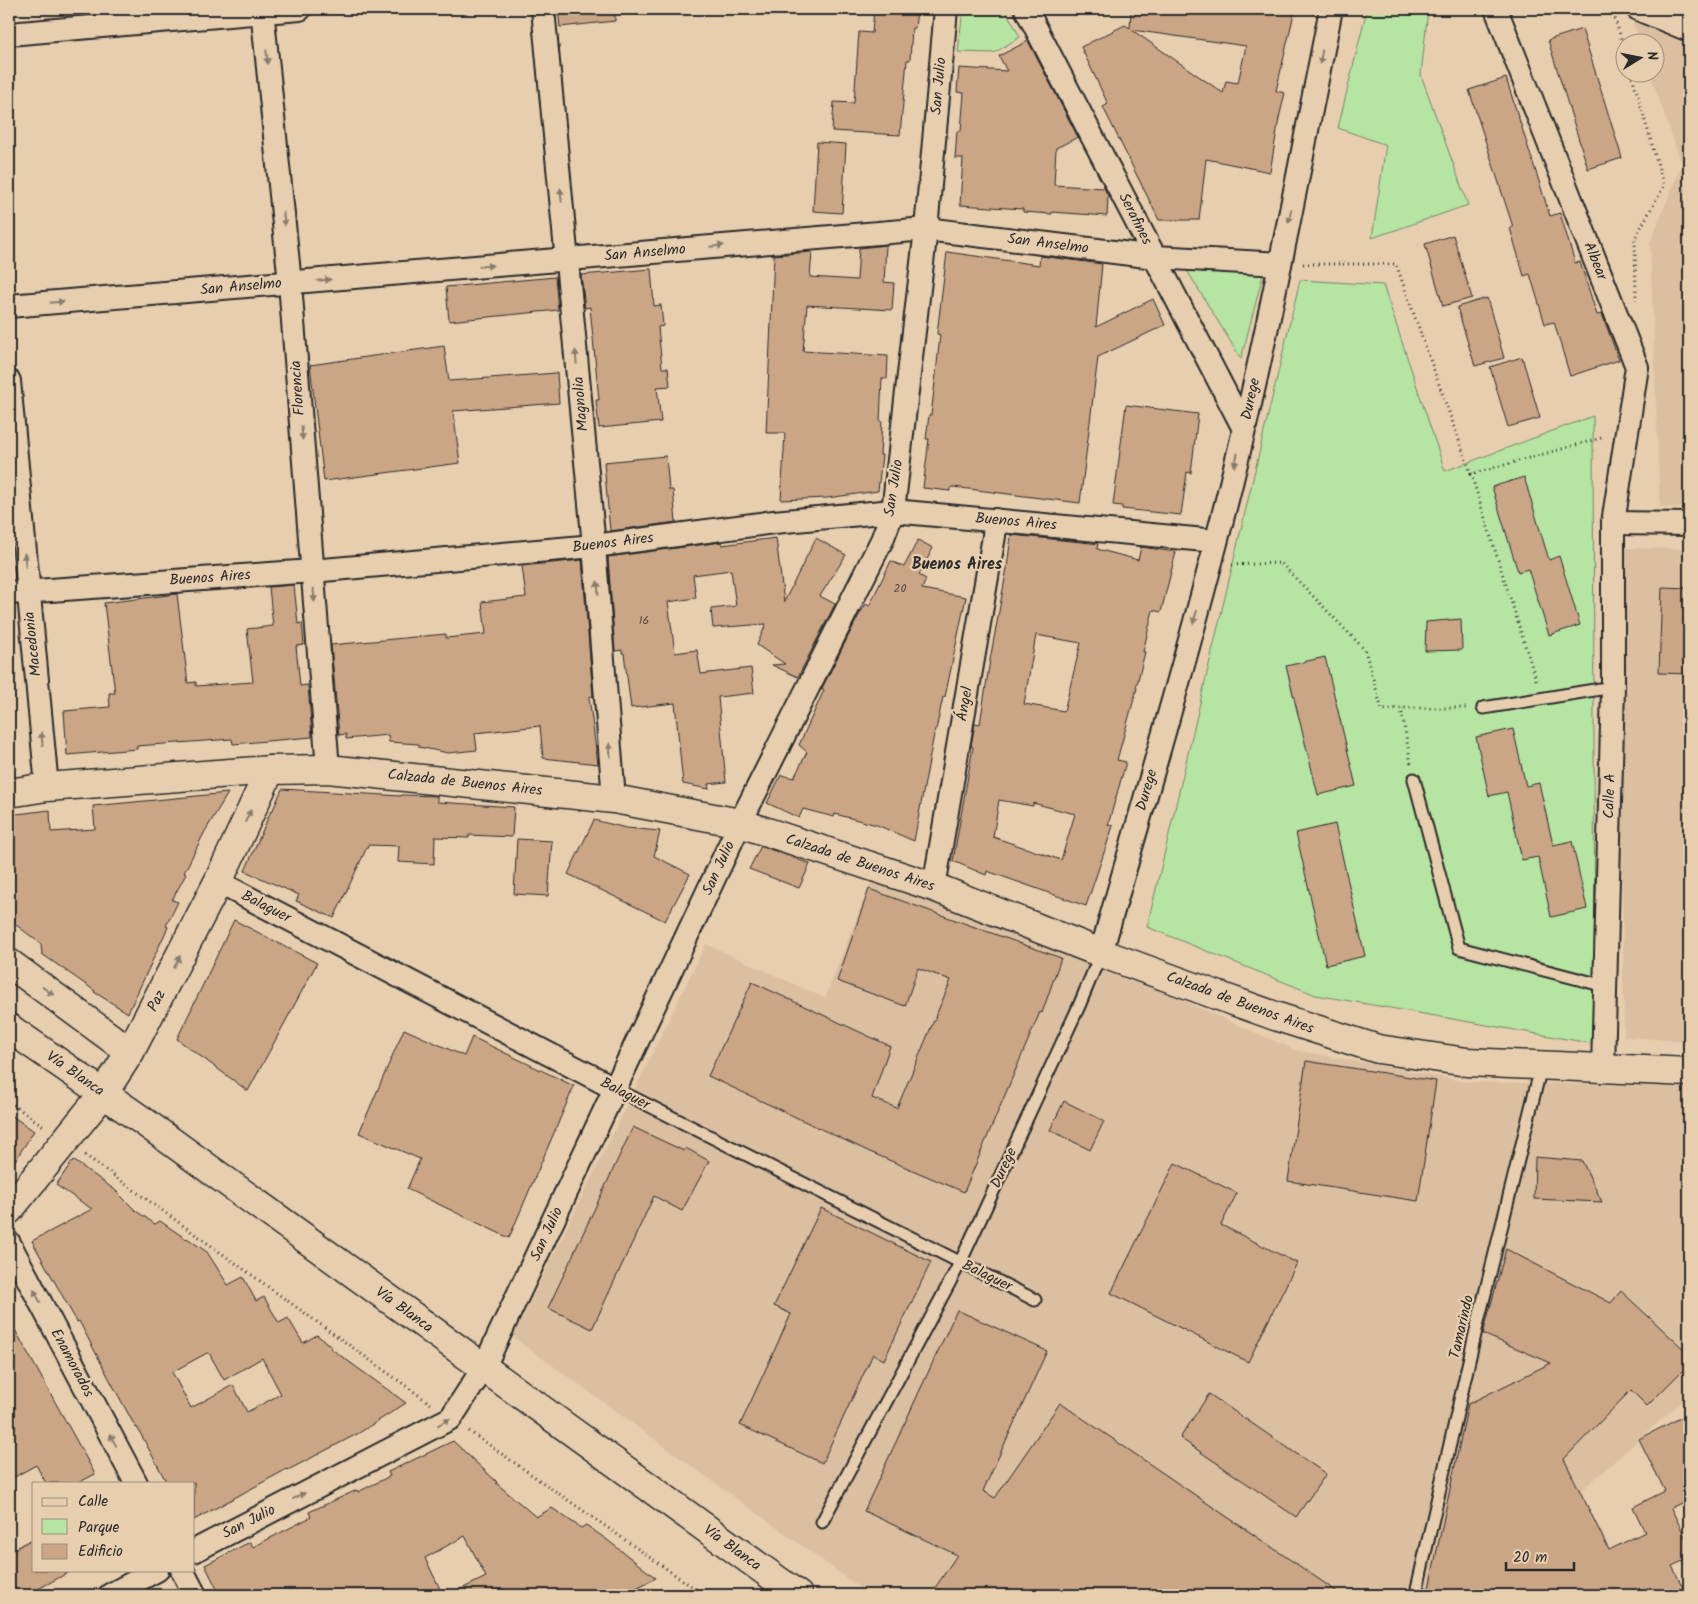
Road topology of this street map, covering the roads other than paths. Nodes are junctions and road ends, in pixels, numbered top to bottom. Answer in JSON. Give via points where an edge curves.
{"nodes":[{"id":1,"x":300,"y":9,"type":"edge"},
{"id":2,"x":543,"y":9,"type":"edge"},
{"id":3,"x":946,"y":9,"type":"edge"},
{"id":4,"x":1026,"y":9,"type":"edge"},
{"id":5,"x":1331,"y":9,"type":"edge"},
{"id":6,"x":1496,"y":9,"type":"edge"},
{"id":7,"x":1638,"y":9,"type":"edge"},
{"id":8,"x":262,"y":11,"type":"edge"},
{"id":9,"x":1689,"y":30,"type":"edge"},
{"id":10,"x":9,"y":34,"type":"edge"},
{"id":11,"x":926,"y":229,"type":"junction"},
{"id":12,"x":1155,"y":257,"type":"junction"},
{"id":13,"x":567,"y":259,"type":"junction"},
{"id":14,"x":1280,"y":264,"type":"junction"},
{"id":15,"x":290,"y":283,"type":"junction"},
{"id":16,"x":9,"y":306,"type":"edge"},
{"id":17,"x":9,"y":381,"type":"edge"},
{"id":18,"x":1244,"y":429,"type":"junction"},
{"id":19,"x":893,"y":511,"type":"junction"},
{"id":20,"x":995,"y":520,"type":"junction"},
{"id":21,"x":1613,"y":522,"type":"junction"},
{"id":22,"x":1689,"y":524,"type":"edge"},
{"id":23,"x":1216,"y":541,"type":"junction"},
{"id":24,"x":594,"y":546,"type":"junction"},
{"id":25,"x":312,"y":571,"type":"junction"},
{"id":26,"x":18,"y":592,"type":"edge"},
{"id":27,"x":1613,"y":687,"type":"junction"},
{"id":28,"x":1483,"y":708,"type":"road end"},
{"id":29,"x":328,"y":769,"type":"junction"},
{"id":30,"x":270,"y":770,"type":"junction"},
{"id":31,"x":1414,"y":779,"type":"road end"},
{"id":32,"x":47,"y":788,"type":"junction"},
{"id":33,"x":9,"y":793,"type":"edge"},
{"id":34,"x":614,"y":799,"type":"junction"},
{"id":35,"x":740,"y":823,"type":"junction"},
{"id":36,"x":218,"y":882,"type":"junction"},
{"id":37,"x":934,"y":887,"type":"junction"},
{"id":38,"x":1102,"y":953,"type":"junction"},
{"id":39,"x":9,"y":963,"type":"edge"},
{"id":40,"x":1605,"y":986,"type":"junction"},
{"id":41,"x":9,"y":1028,"type":"edge"},
{"id":42,"x":130,"y":1052,"type":"junction"},
{"id":43,"x":1542,"y":1067,"type":"junction"},
{"id":44,"x":1603,"y":1069,"type":"junction"},
{"id":45,"x":1689,"y":1072,"type":"edge"},
{"id":46,"x":616,"y":1089,"type":"junction"},
{"id":47,"x":104,"y":1094,"type":"junction"},
{"id":48,"x":9,"y":1210,"type":"edge"},
{"id":49,"x":9,"y":1243,"type":"edge"},
{"id":50,"x":960,"y":1263,"type":"junction"},
{"id":51,"x":1035,"y":1300,"type":"dead end"},
{"id":52,"x":484,"y":1368,"type":"junction"},
{"id":53,"x":135,"y":1482,"type":"edge"},
{"id":54,"x":822,"y":1522,"type":"dead end"},
{"id":55,"x":195,"y":1550,"type":"edge"},
{"id":56,"x":153,"y":1572,"type":"edge"},
{"id":57,"x":183,"y":1572,"type":"edge"},
{"id":58,"x":795,"y":1594,"type":"edge"},
{"id":59,"x":110,"y":1595,"type":"edge"},
{"id":60,"x":195,"y":1595,"type":"edge"},
{"id":61,"x":1417,"y":1595,"type":"edge"}],
"edges":[{"from":1,"to":8,"type":"street"},
{"from":13,"to":2,"type":"street","name":"Magnolia","one_way":true},
{"from":3,"to":11,"type":"street","name":"San Julio"},
{"from":4,"to":12,"type":"street","name":"Serafines"},
{"from":5,"to":14,"type":"street","name":"Durege","one_way":true},
{"from":6,"to":21,"type":"street","name":"Albear","via":[[1637,367]]},
{"from":7,"to":9,"type":"street"},
{"from":8,"to":10,"type":"street"},
{"from":8,"to":15,"type":"street","name":"Florencia","one_way":true},
{"from":11,"to":12,"type":"street","name":"San Anselmo"},
{"from":13,"to":11,"type":"street","name":"San Anselmo","one_way":true},
{"from":11,"to":19,"type":"street","name":"San Julio"},
{"from":12,"to":14,"type":"street","name":"San Anselmo"},
{"from":12,"to":18,"type":"street","name":"Serafines"},
{"from":15,"to":13,"type":"street","name":"San Anselmo","one_way":true},
{"from":24,"to":13,"type":"street","name":"Magnolia","one_way":true},
{"from":14,"to":18,"type":"street","name":"Durege"},
{"from":16,"to":15,"type":"street","name":"San Anselmo","one_way":true},
{"from":15,"to":25,"type":"street","name":"Florencia","one_way":true},
{"from":26,"to":17,"type":"street","name":"Macedonia","one_way":true},
{"from":18,"to":23,"type":"street","name":"Durege","one_way":true},
{"from":19,"to":20,"type":"street","name":"Buenos Aires"},
{"from":19,"to":24,"type":"street","name":"Buenos Aires","via":[[774,522]]},
{"from":19,"to":35,"type":"street","name":"San Julio","via":[[882,540]]},
{"from":20,"to":23,"type":"street","name":"Buenos Aires"},
{"from":20,"to":37,"type":"street","name":"Ángel"},
{"from":21,"to":22,"type":"street"},
{"from":21,"to":27,"type":"street","name":"Calle A"},
{"from":23,"to":38,"type":"street","name":"Durege","one_way":true},
{"from":24,"to":25,"type":"street","name":"Buenos Aires"},
{"from":34,"to":24,"type":"street","name":"Magnolia","one_way":true},
{"from":25,"to":26,"type":"street","name":"Buenos Aires"},
{"from":25,"to":29,"type":"street","name":"Florencia","one_way":true},
{"from":32,"to":26,"type":"street","name":"Macedonia","one_way":true},
{"from":27,"to":28,"type":"lane"},
{"from":27,"to":40,"type":"street","name":"Calle A"},
{"from":29,"to":30,"type":"street","name":"Calzada de Buenos Aires"},
{"from":29,"to":34,"type":"street","name":"Calzada de Buenos Aires"},
{"from":30,"to":32,"type":"street","name":"Calzada de Buenos Aires"},
{"from":36,"to":30,"type":"street","name":"Paz","one_way":true},
{"from":31,"to":40,"type":"lane","via":[[1459,948]]},
{"from":32,"to":33,"type":"street","name":"Calzada de Buenos Aires"},
{"from":34,"to":35,"type":"street","name":"Calzada de Buenos Aires"},
{"from":35,"to":37,"type":"street","name":"Calzada de Buenos Aires"},
{"from":35,"to":46,"type":"street","name":"San Julio"},
{"from":42,"to":36,"type":"street","name":"Paz","one_way":true},
{"from":36,"to":46,"type":"street","name":"Balaguer"},
{"from":37,"to":38,"type":"street","name":"Calzada de Buenos Aires"},
{"from":38,"to":43,"type":"street","name":"Calzada de Buenos Aires","via":[[1278,1018],[1378,1049],[1466,1062]]},
{"from":38,"to":50,"type":"lane","name":"Durege"},
{"from":39,"to":42,"type":"street","one_way":true},
{"from":40,"to":44,"type":"street","name":"Calle A"},
{"from":41,"to":47,"type":"street","name":"Vía Blanca"},
{"from":42,"to":47,"type":"street","name":"Paz"},
{"from":43,"to":44,"type":"street","name":"Calzada de Buenos Aires"},
{"from":43,"to":61,"type":"lane","name":"Tamarindo","via":[[1476,1330]]},
{"from":44,"to":45,"type":"street","name":"Calzada de Buenos Aires"},
{"from":46,"to":50,"type":"lane","name":"Balaguer"},
{"from":46,"to":52,"type":"street","name":"San Julio"},
{"from":47,"to":48,"type":"street","name":"Paz"},
{"from":47,"to":52,"type":"street","name":"Vía Blanca"},
{"from":53,"to":49,"type":"street","name":"Enamorados","one_way":true},
{"from":50,"to":51,"type":"lane","name":"Balaguer"},
{"from":50,"to":54,"type":"lane","name":"Durege"},
{"from":55,"to":52,"type":"street","name":"San Julio","one_way":true,"via":[[452,1418]]},
{"from":52,"to":58,"type":"street","name":"Vía Blanca"},
{"from":56,"to":59,"type":"street"},
{"from":57,"to":60,"type":"street"}]}
